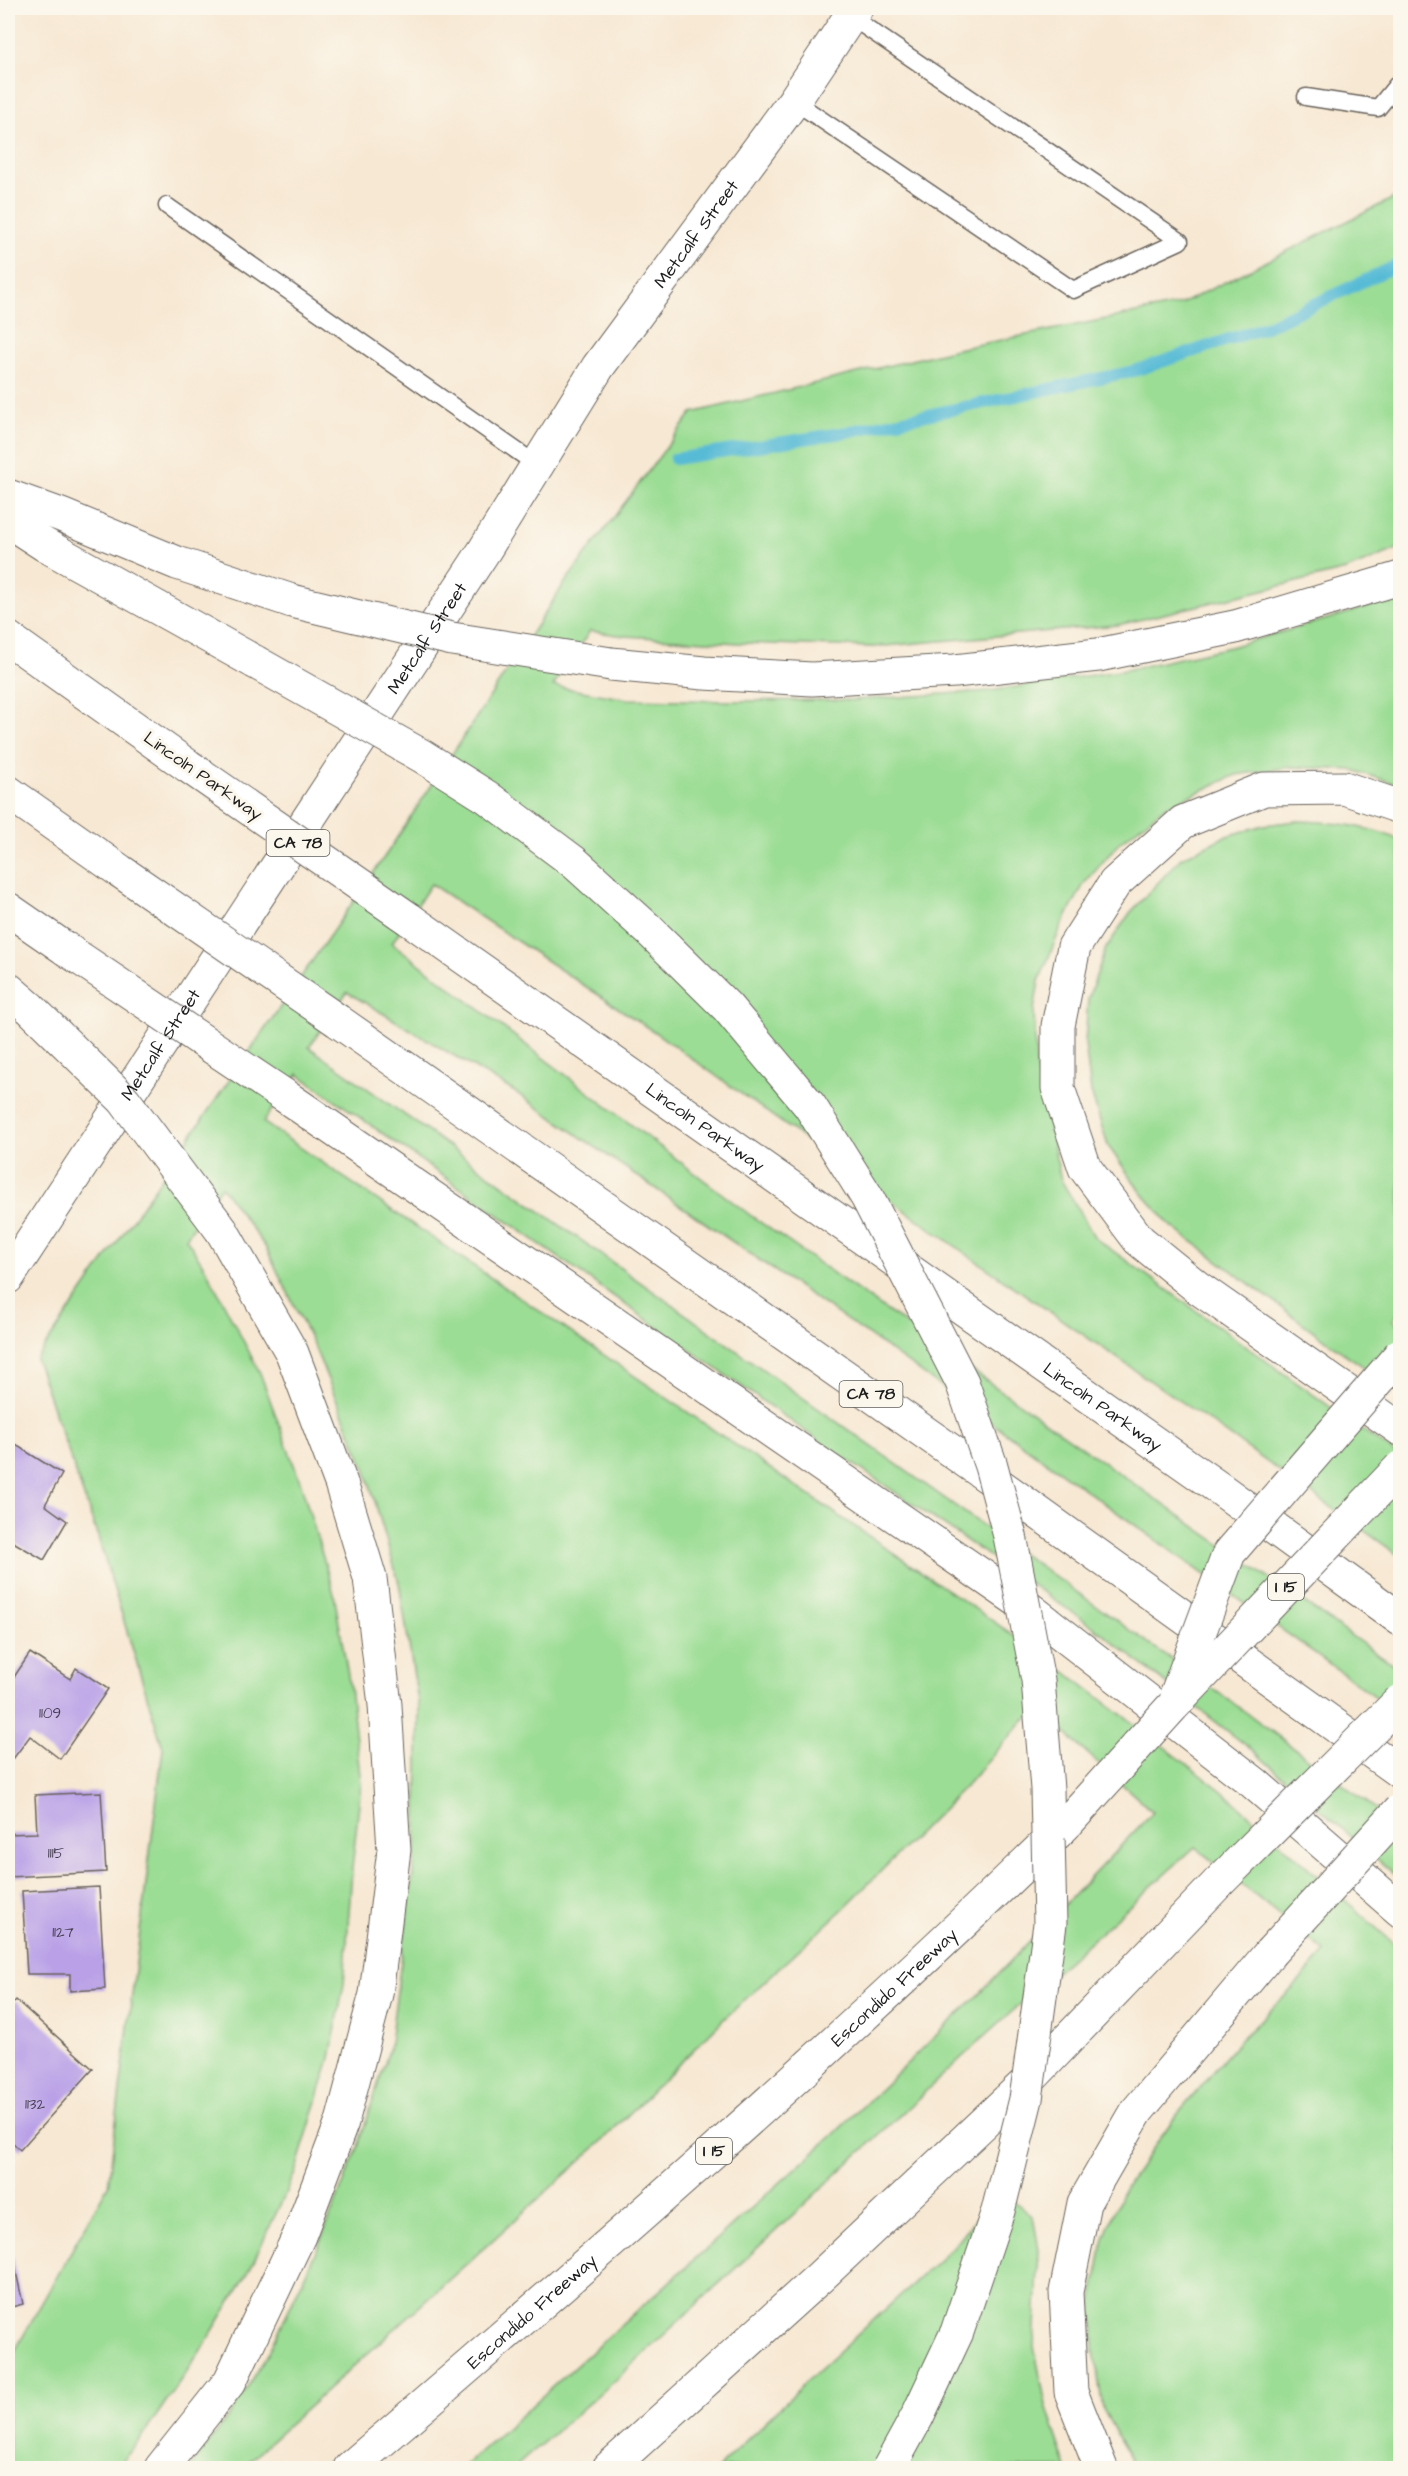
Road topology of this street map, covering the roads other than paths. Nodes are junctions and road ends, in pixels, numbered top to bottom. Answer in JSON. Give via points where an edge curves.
{"nodes":[{"id":1,"x":853,"y":12,"type":"edge"},
{"id":2,"x":1401,"y":81,"type":"edge"},
{"id":3,"x":1306,"y":97,"type":"dead end"},
{"id":4,"x":794,"y":100,"type":"junction"},
{"id":5,"x":167,"y":206,"type":"dead end"},
{"id":6,"x":537,"y":465,"type":"junction"},
{"id":7,"x":8,"y":496,"type":"edge"},
{"id":8,"x":8,"y":521,"type":"edge"},
{"id":9,"x":1401,"y":578,"type":"edge"},
{"id":10,"x":8,"y":638,"type":"edge"},
{"id":11,"x":8,"y":792,"type":"edge"},
{"id":12,"x":1401,"y":807,"type":"edge"},
{"id":13,"x":8,"y":909,"type":"edge"},
{"id":14,"x":19,"y":998,"type":"edge"},
{"id":15,"x":8,"y":1277,"type":"edge"},
{"id":16,"x":1401,"y":1355,"type":"edge"},
{"id":17,"x":1401,"y":1429,"type":"edge"},
{"id":18,"x":1401,"y":1468,"type":"edge"},
{"id":19,"x":1401,"y":1619,"type":"edge"},
{"id":20,"x":1401,"y":1701,"type":"edge"},
{"id":21,"x":1173,"y":1706,"type":"junction"},
{"id":22,"x":1401,"y":1772,"type":"edge"},
{"id":23,"x":1401,"y":1810,"type":"edge"},
{"id":24,"x":1401,"y":1910,"type":"edge"},
{"id":25,"x":162,"y":2469,"type":"edge"},
{"id":26,"x":350,"y":2469,"type":"edge"},
{"id":27,"x":609,"y":2469,"type":"edge"},
{"id":28,"x":889,"y":2469,"type":"edge"},
{"id":29,"x":1101,"y":2469,"type":"edge"}],
"edges":[{"from":1,"to":4,"type":"main road","name":"Metcalf Street"},
{"from":1,"to":4,"type":"lane","via":[[1180,241],[1073,290]]},
{"from":2,"to":3,"type":"lane","via":[[1378,108]]},
{"from":4,"to":6,"type":"main road","name":"Metcalf Street","via":[[598,367]]},
{"from":5,"to":6,"type":"lane"},
{"from":6,"to":15,"type":"main road","name":"Metcalf Street"},
{"from":7,"to":9,"type":"main road","bridge":true,"via":[[177,563],[292,601],[452,639],[704,674],[812,679],[955,671],[1098,655],[1235,627]]},
{"from":8,"to":28,"type":"main road","bridge":true,"via":[[422,756],[487,797],[575,863],[727,1007],[810,1106],[867,1197],[962,1382],[1010,1536],[1038,1680],[1047,1789],[1050,1924],[1026,2099],[998,2211],[957,2332]]},
{"from":10,"to":19,"type":"main road","name":"Lincoln Parkway","number":"CA 78","bridge":true},
{"from":11,"to":22,"type":"main road","number":"CA 78","bridge":true,"via":[[987,1476]]},
{"from":12,"to":17,"type":"main road","via":[[1344,788],[1264,789],[1183,822],[1116,883],[1074,947],[1058,1026],[1058,1088],[1085,1168],[1139,1240],[1197,1287]]},
{"from":13,"to":24,"type":"main road","bridge":true,"via":[[1026,1606],[1254,1783]]},
{"from":14,"to":25,"type":"main road","bridge":true,"via":[[124,1100],[222,1231],[292,1353],[341,1483],[370,1578],[385,1705],[394,1850],[376,1994],[342,2122],[299,2236],[230,2381]]},
{"from":16,"to":21,"type":"main road","bridge":true,"via":[[1229,1553]]},
{"from":18,"to":21,"type":"main road","name":"Escondido Freeway","number":"I 15","bridge":true},
{"from":20,"to":27,"type":"main road","bridge":true,"via":[[1219,1882],[1029,2080]]},
{"from":21,"to":26,"type":"main road","name":"Escondido Freeway","number":"I 15","bridge":true,"via":[[1068,1822],[848,2031]]},
{"from":23,"to":29,"type":"main road","bridge":true,"via":[[1270,1953],[1137,2111],[1084,2203],[1066,2292],[1071,2392]]}]}
